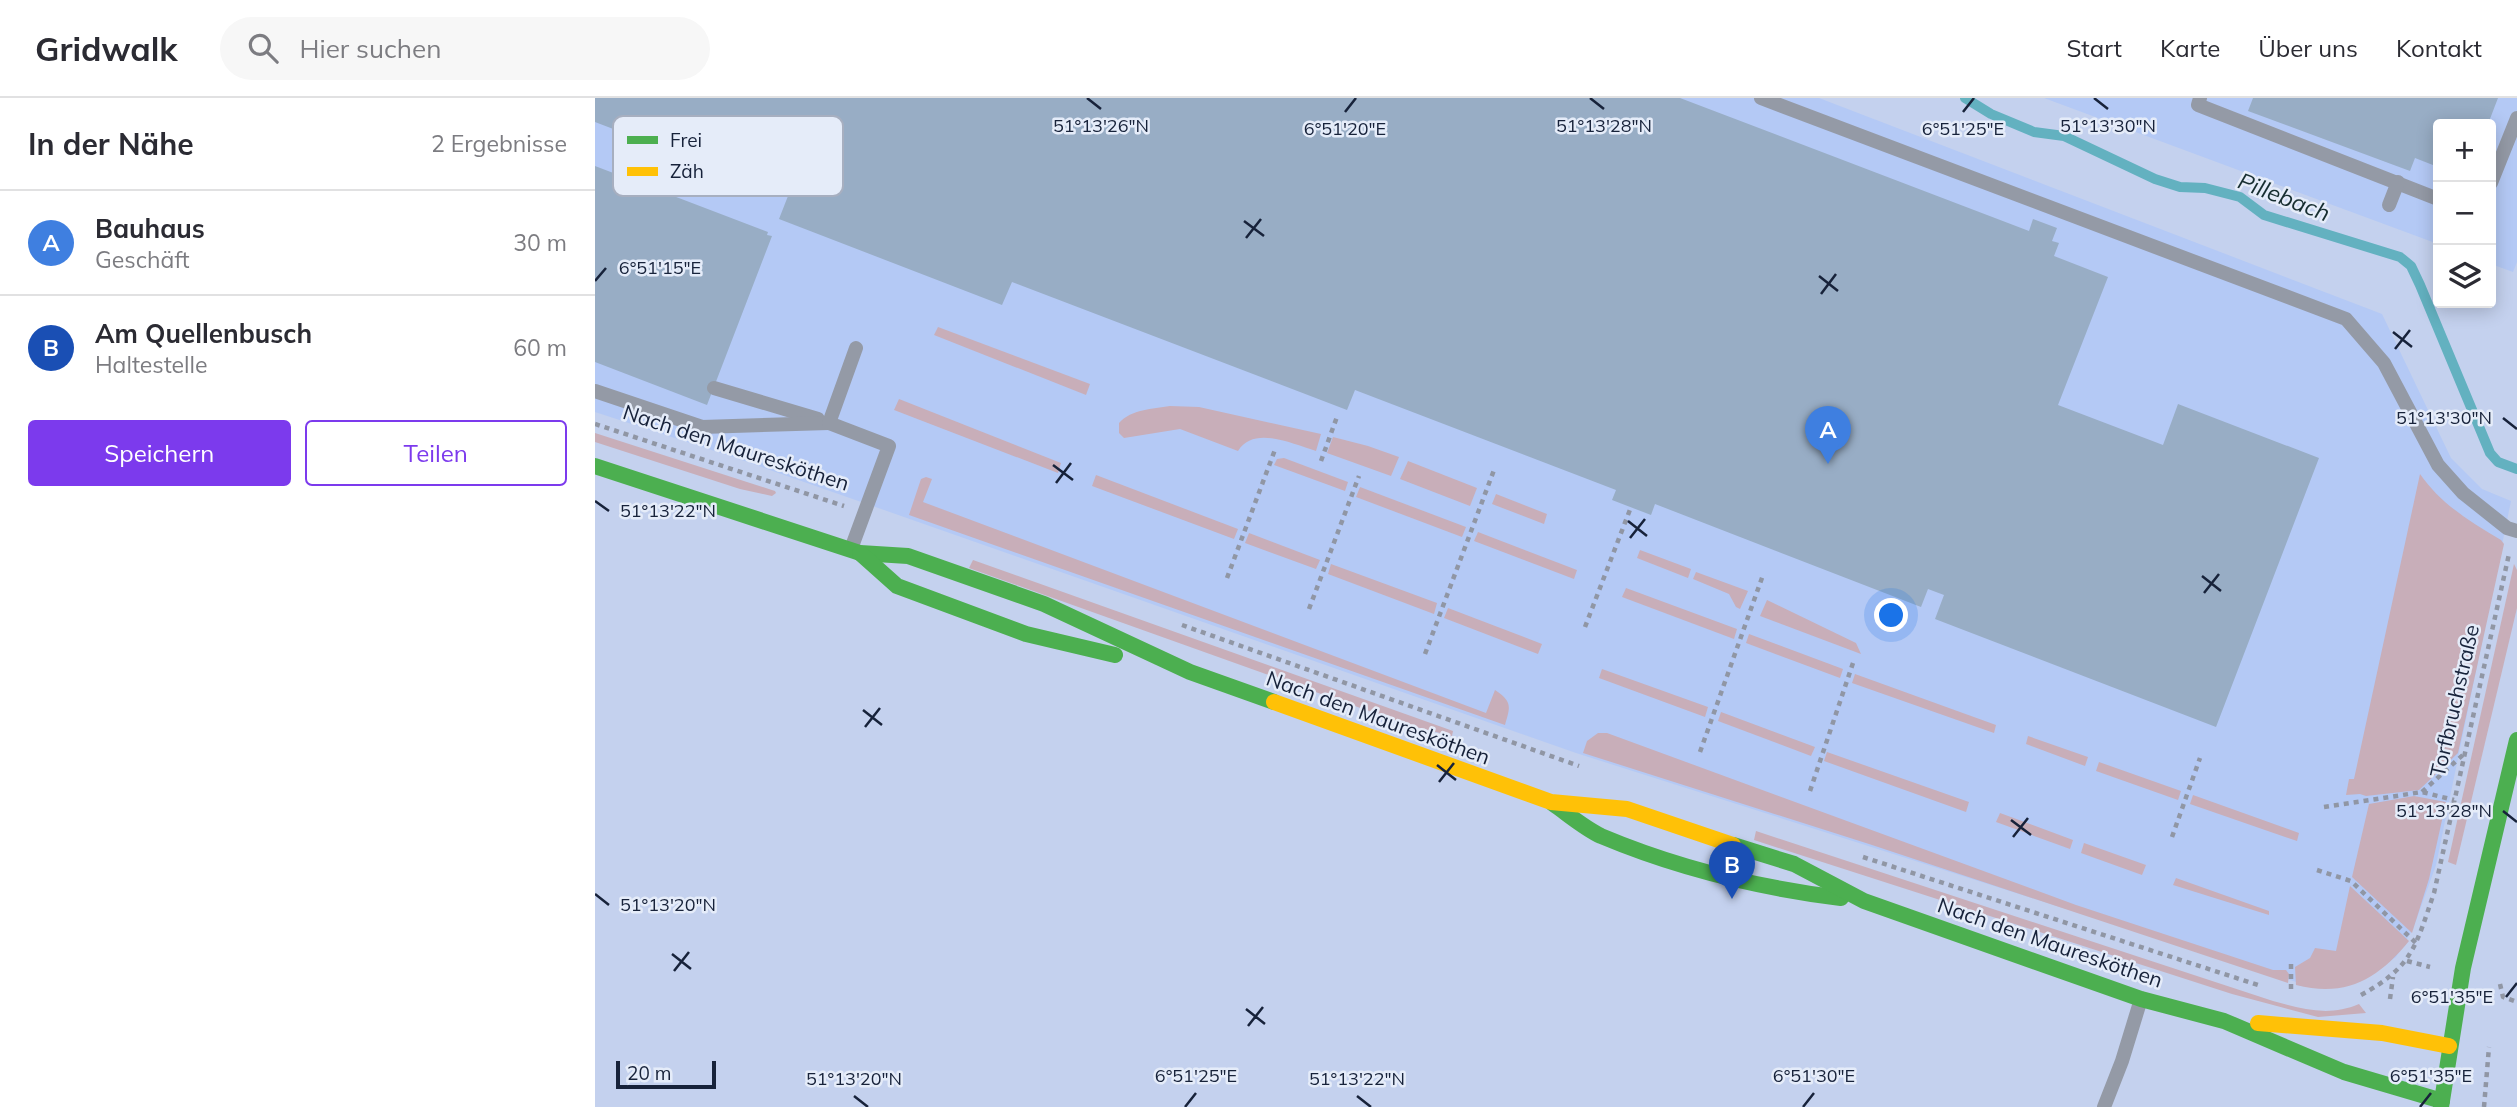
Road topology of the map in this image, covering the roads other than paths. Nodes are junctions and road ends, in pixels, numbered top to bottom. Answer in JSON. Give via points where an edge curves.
{"nodes":[{"id":1,"x":1761,"y":98,"type":"edge"},
{"id":2,"x":2200,"y":98,"type":"edge"},
{"id":3,"x":2517,"y":118,"type":"edge"},
{"id":4,"x":2397,"y":182,"type":"junction"},
{"id":5,"x":2491,"y":182,"type":"edge"},
{"id":6,"x":2433,"y":197,"type":"edge"},
{"id":7,"x":2389,"y":205,"type":"dead end"},
{"id":8,"x":856,"y":348,"type":"dead end"},
{"id":9,"x":714,"y":388,"type":"dead end"},
{"id":10,"x":595,"y":391,"type":"edge"},
{"id":11,"x":829,"y":423,"type":"junction"},
{"id":12,"x":595,"y":466,"type":"edge"},
{"id":13,"x":2516,"y":530,"type":"edge"},
{"id":14,"x":856,"y":552,"type":"junction"},
{"id":15,"x":1190,"y":672,"type":"junction"},
{"id":16,"x":2517,"y":740,"type":"edge"},
{"id":17,"x":1551,"y":802,"type":"junction"},
{"id":18,"x":1864,"y":901,"type":"junction"},
{"id":19,"x":2141,"y":999,"type":"junction"},
{"id":20,"x":2224,"y":1021,"type":"junction"},
{"id":21,"x":2449,"y":1045,"type":"junction"},
{"id":22,"x":2441,"y":1104,"type":"edge"},
{"id":23,"x":2104,"y":1107,"type":"edge"}],
"edges":[{"from":1,"to":13,"type":"lane","via":[[2346,319],[2384,363],[2438,465],[2463,493],[2507,528]]},
{"from":2,"to":4,"type":"lane","via":[[2198,105]]},
{"from":3,"to":5,"type":"lane"},
{"from":4,"to":6,"type":"lane"},
{"from":4,"to":7,"type":"lane"},
{"from":8,"to":11,"type":"lane"},
{"from":9,"to":11,"type":"lane"},
{"from":10,"to":11,"type":"lane","via":[[702,427]]},
{"from":11,"to":14,"type":"lane","via":[[889,446]]},
{"from":12,"to":14,"type":"street","name":"Nach den Mauresköthen"},
{"from":14,"to":15,"type":"street","name":"Nach den Mauresköthen","via":[[908,556],[1044,604]]},
{"from":14,"to":15,"type":"street","name":"Nach den Mauresköthen","via":[[897,586],[1026,634]]},
{"from":15,"to":17,"type":"street","name":"Nach den Mauresköthen"},
{"from":16,"to":21,"type":"street"},
{"from":17,"to":18,"type":"street","name":"Nach den Mauresköthen","via":[[1627,810],[1794,864]]},
{"from":17,"to":18,"type":"street","name":"Nach den Mauresköthen","via":[[1599,835],[1681,864],[1783,891]]},
{"from":18,"to":19,"type":"street","name":"Nach den Mauresköthen"},
{"from":19,"to":20,"type":"street","name":"Nach den Mauresköthen"},
{"from":19,"to":23,"type":"lane"},
{"from":20,"to":21,"type":"street","name":"Nach den Mauresköthen","via":[[2382,1033]]},
{"from":20,"to":22,"type":"street","name":"Nach den Mauresköthen","via":[[2344,1072]]},
{"from":21,"to":22,"type":"street"}]}
